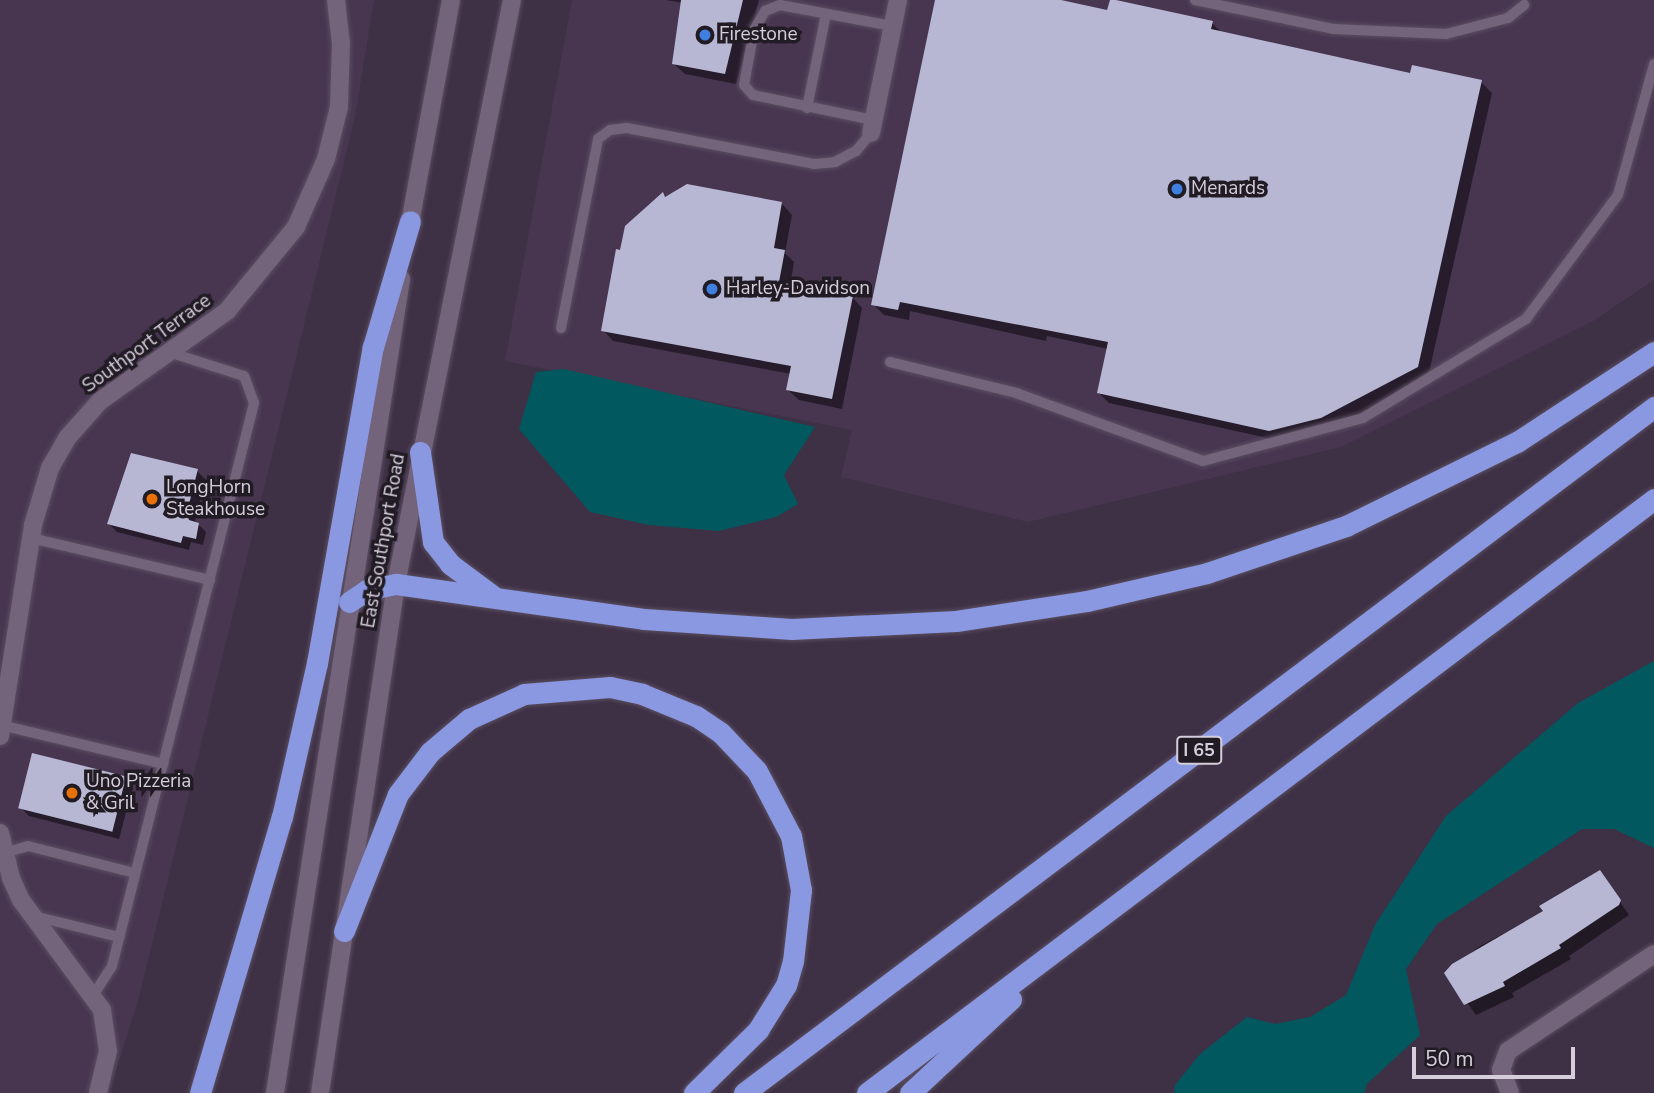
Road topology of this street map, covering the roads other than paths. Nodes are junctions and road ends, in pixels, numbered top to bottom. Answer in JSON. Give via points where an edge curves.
{"nodes":[{"id":1,"x":336,"y":0,"type":"edge"},
{"id":2,"x":451,"y":0,"type":"edge"},
{"id":3,"x":512,"y":0,"type":"edge"},
{"id":4,"x":898,"y":0,"type":"edge"},
{"id":5,"x":1195,"y":0,"type":"edge"},
{"id":6,"x":1524,"y":5,"type":"dead end"},
{"id":7,"x":826,"y":14,"type":"junction"},
{"id":8,"x":892,"y":26,"type":"junction"},
{"id":9,"x":1654,"y":64,"type":"edge"},
{"id":10,"x":807,"y":108,"type":"junction"},
{"id":11,"x":872,"y":126,"type":"junction"},
{"id":12,"x":410,"y":221,"type":"junction"},
{"id":13,"x":561,"y":328,"type":"dead end"},
{"id":14,"x":1654,"y":352,"type":"edge"},
{"id":15,"x":172,"y":353,"type":"junction"},
{"id":16,"x":890,"y":362,"type":"dead end"},
{"id":17,"x":1654,"y":407,"type":"edge"},
{"id":18,"x":420,"y":452,"type":"junction"},
{"id":19,"x":1654,"y":499,"type":"edge"},
{"id":20,"x":31,"y":538,"type":"junction"},
{"id":21,"x":210,"y":580,"type":"junction"},
{"id":22,"x":396,"y":584,"type":"junction"},
{"id":23,"x":495,"y":598,"type":"junction"},
{"id":24,"x":349,"y":602,"type":"junction"},
{"id":25,"x":1,"y":730,"type":"edge"},
{"id":26,"x":163,"y":764,"type":"junction"},
{"id":27,"x":0,"y":833,"type":"edge"},
{"id":28,"x":4,"y":853,"type":"junction"},
{"id":29,"x":135,"y":873,"type":"junction"},
{"id":30,"x":31,"y":915,"type":"junction"},
{"id":31,"x":1100,"y":917,"type":"junction"},
{"id":32,"x":344,"y":931,"type":"junction"},
{"id":33,"x":119,"y":937,"type":"junction"},
{"id":34,"x":1654,"y":954,"type":"edge"},
{"id":35,"x":94,"y":993,"type":"junction"},
{"id":36,"x":98,"y":1093,"type":"edge"},
{"id":37,"x":200,"y":1093,"type":"edge"},
{"id":38,"x":275,"y":1093,"type":"edge"},
{"id":39,"x":320,"y":1093,"type":"edge"},
{"id":40,"x":694,"y":1093,"type":"edge"},
{"id":41,"x":744,"y":1093,"type":"edge"},
{"id":42,"x":867,"y":1093,"type":"edge"},
{"id":43,"x":910,"y":1093,"type":"edge"},
{"id":44,"x":1510,"y":1093,"type":"edge"}],
"edges":[{"from":1,"to":15,"type":"main road","name":"Southport Terrace","via":[[341,44],[339,107],[313,192],[296,227],[252,285]]},
{"from":2,"to":12,"type":"main road","name":"East Southport Road"},
{"from":3,"to":18,"type":"main road","name":"East Southport Road"},
{"from":4,"to":8,"type":"main road"},
{"from":5,"to":6,"type":"lane","via":[[1334,29],[1446,34],[1508,18]]},
{"from":7,"to":8,"type":"lane"},
{"from":7,"to":10,"type":"lane"},
{"from":7,"to":10,"type":"lane","via":[[779,5],[765,11],[754,30],[744,85],[753,95]]},
{"from":8,"to":11,"type":"main road"},
{"from":9,"to":16,"type":"lane","via":[[1618,195],[1526,319],[1363,418],[1203,461],[1016,393]]},
{"from":10,"to":11,"type":"lane"},
{"from":11,"to":13,"type":"lane","via":[[856,151],[835,162],[814,164],[627,128],[610,130],[598,139]]},
{"from":12,"to":24,"type":"main road","name":"East Southport Road"},
{"from":12,"to":37,"type":"highway","via":[[373,347],[317,663],[282,817]]},
{"from":14,"to":23,"type":"highway","via":[[1517,442],[1394,505],[1247,560],[1133,592],[956,621],[792,629],[688,624]]},
{"from":15,"to":20,"type":"main road","name":"Southport Terrace","via":[[120,384],[75,428],[50,468]]},
{"from":15,"to":21,"type":"lane","via":[[244,376],[254,402]]},
{"from":17,"to":41,"type":"highway","number":"I 65"},
{"from":18,"to":22,"type":"main road","name":"East Southport Road"},
{"from":18,"to":23,"type":"highway","via":[[433,542],[450,564]]},
{"from":19,"to":31,"type":"highway"},
{"from":20,"to":21,"type":"lane"},
{"from":20,"to":25,"type":"main road","name":"Southport Terrace"},
{"from":21,"to":26,"type":"lane"},
{"from":22,"to":23,"type":"highway"},
{"from":22,"to":24,"type":"highway","via":[[367,590]]},
{"from":22,"to":32,"type":"main road","name":"East Southport Road"},
{"from":24,"to":38,"type":"main road","name":"East Southport Road"},
{"from":25,"to":26,"type":"lane"},
{"from":26,"to":29,"type":"lane"},
{"from":27,"to":28,"type":"main road"},
{"from":28,"to":29,"type":"lane","via":[[28,846]]},
{"from":28,"to":30,"type":"main road","via":[[15,889]]},
{"from":29,"to":33,"type":"lane"},
{"from":30,"to":33,"type":"lane"},
{"from":30,"to":35,"type":"main road"},
{"from":31,"to":42,"type":"highway"},
{"from":31,"to":43,"type":"highway"},
{"from":32,"to":39,"type":"main road","name":"East Southport Road"},
{"from":32,"to":40,"type":"highway","via":[[398,794],[430,752],[469,719],[524,694],[610,687],[642,694],[696,716],[721,733],[757,771],[791,836],[801,890],[786,985],[758,1031]]},
{"from":33,"to":35,"type":"lane","via":[[112,966]]},
{"from":34,"to":44,"type":"main road","via":[[1508,1051],[1501,1070]]},
{"from":35,"to":36,"type":"main road","via":[[108,1045]]}]}
